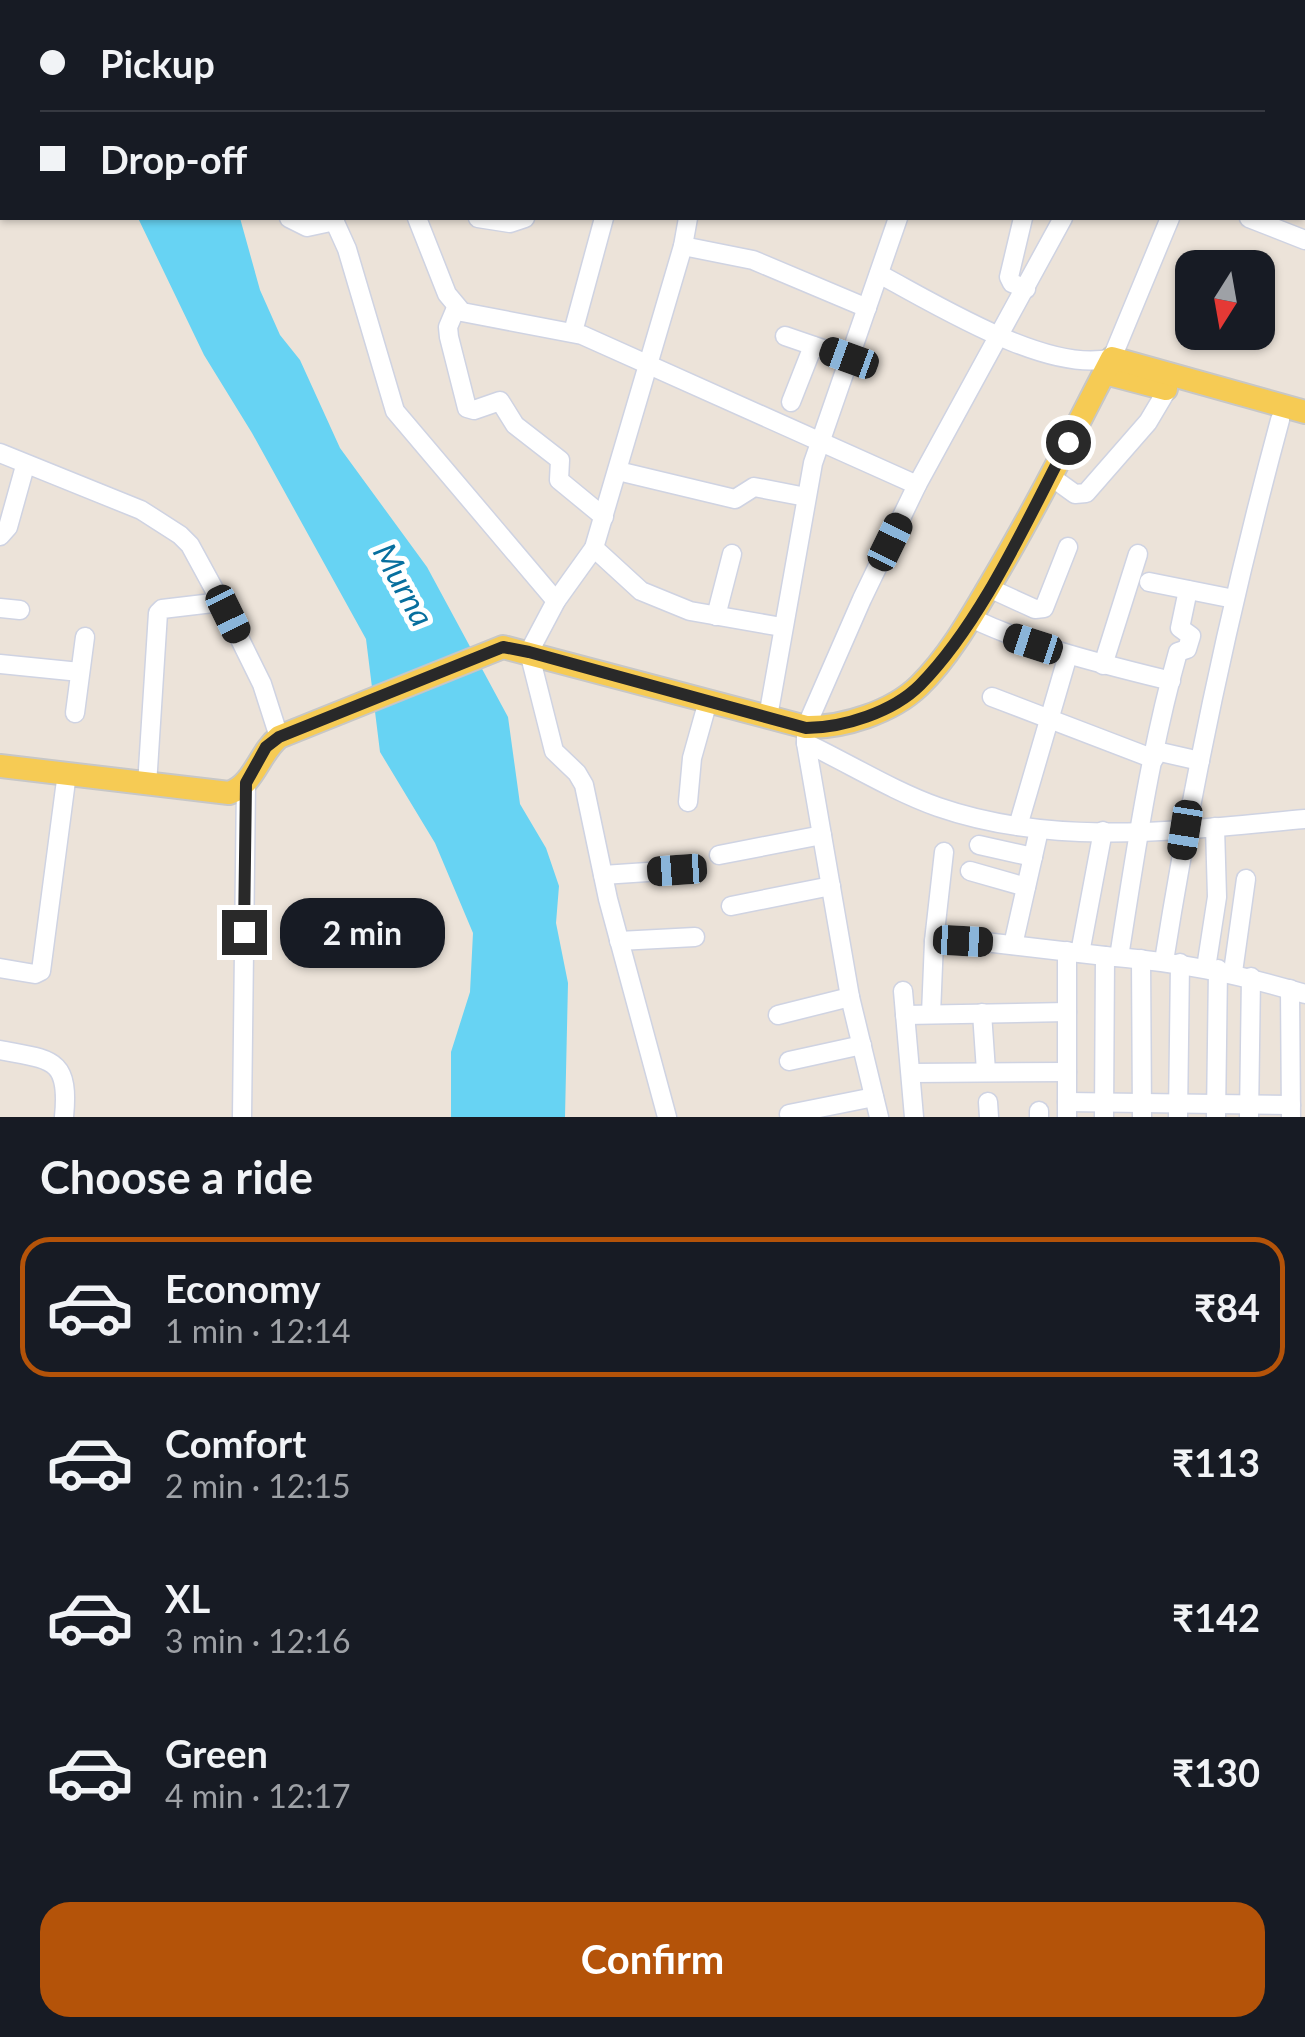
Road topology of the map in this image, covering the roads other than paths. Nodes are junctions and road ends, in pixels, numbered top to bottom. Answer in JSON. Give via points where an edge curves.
{"nodes":[{"id":1,"x":294,"y":220,"type":"edge"},
{"id":2,"x":331,"y":220,"type":"edge"},
{"id":3,"x":334,"y":220,"type":"edge"},
{"id":4,"x":418,"y":220,"type":"edge"},
{"id":5,"x":603,"y":220,"type":"edge"},
{"id":6,"x":683,"y":220,"type":"edge"},
{"id":7,"x":897,"y":220,"type":"edge"},
{"id":8,"x":1023,"y":220,"type":"edge"},
{"id":9,"x":1062,"y":220,"type":"edge"},
{"id":10,"x":1169,"y":220,"type":"edge"},
{"id":11,"x":1258,"y":220,"type":"edge"},
{"id":12,"x":1305,"y":240,"type":"edge"},
{"id":13,"x":683,"y":246,"type":"junction"},
{"id":14,"x":879,"y":274,"type":"junction"},
{"id":15,"x":1026,"y":290,"type":"junction"},
{"id":16,"x":456,"y":308,"type":"junction"},
{"id":17,"x":867,"y":308,"type":"junction"},
{"id":18,"x":573,"y":332,"type":"junction"},
{"id":19,"x":785,"y":336,"type":"dead end"},
{"id":20,"x":1000,"y":337,"type":"junction"},
{"id":21,"x":812,"y":346,"type":"junction"},
{"id":22,"x":849,"y":358,"type":"junction"},
{"id":23,"x":1104,"y":365,"type":"junction"},
{"id":24,"x":649,"y":366,"type":"junction"},
{"id":25,"x":1168,"y":390,"type":"junction"},
{"id":26,"x":791,"y":402,"type":"dead end"},
{"id":27,"x":1305,"y":412,"type":"edge"},
{"id":28,"x":1280,"y":420,"type":"junction"},
{"id":29,"x":1305,"y":426,"type":"edge"},
{"id":30,"x":819,"y":440,"type":"junction"},
{"id":31,"x":0,"y":454,"type":"edge"},
{"id":32,"x":25,"y":466,"type":"junction"},
{"id":33,"x":618,"y":472,"type":"junction"},
{"id":34,"x":1050,"y":476,"type":"junction"},
{"id":35,"x":918,"y":485,"type":"junction"},
{"id":36,"x":806,"y":497,"type":"junction"},
{"id":37,"x":604,"y":517,"type":"junction"},
{"id":38,"x":0,"y":536,"type":"edge"},
{"id":39,"x":1068,"y":547,"type":"dead end"},
{"id":40,"x":594,"y":548,"type":"junction"},
{"id":41,"x":732,"y":554,"type":"dead end"},
{"id":42,"x":1138,"y":554,"type":"dead end"},
{"id":43,"x":1149,"y":582,"type":"dead end"},
{"id":44,"x":989,"y":588,"type":"junction"},
{"id":45,"x":1188,"y":590,"type":"junction"},
{"id":46,"x":1234,"y":599,"type":"junction"},
{"id":47,"x":556,"y":601,"type":"junction"},
{"id":48,"x":221,"y":602,"type":"junction"},
{"id":49,"x":0,"y":608,"type":"edge"},
{"id":50,"x":20,"y":610,"type":"dead end"},
{"id":51,"x":716,"y":616,"type":"junction"},
{"id":52,"x":971,"y":618,"type":"junction"},
{"id":53,"x":782,"y":628,"type":"junction"},
{"id":54,"x":84,"y":638,"type":"dead end"},
{"id":55,"x":529,"y":652,"type":"junction"},
{"id":56,"x":1068,"y":656,"type":"junction"},
{"id":57,"x":0,"y":664,"type":"edge"},
{"id":58,"x":1104,"y":665,"type":"junction"},
{"id":59,"x":80,"y":672,"type":"junction"},
{"id":60,"x":1171,"y":681,"type":"junction"},
{"id":61,"x":992,"y":697,"type":"dead end"},
{"id":62,"x":708,"y":700,"type":"junction"},
{"id":63,"x":74,"y":714,"type":"dead end"},
{"id":64,"x":768,"y":717,"type":"junction"},
{"id":65,"x":1049,"y":721,"type":"junction"},
{"id":66,"x":806,"y":735,"type":"junction"},
{"id":67,"x":279,"y":737,"type":"junction"},
{"id":68,"x":1155,"y":755,"type":"junction"},
{"id":69,"x":1200,"y":762,"type":"junction"},
{"id":70,"x":0,"y":766,"type":"edge"},
{"id":71,"x":67,"y":773,"type":"junction"},
{"id":72,"x":246,"y":783,"type":"junction"},
{"id":73,"x":148,"y":785,"type":"junction"},
{"id":74,"x":688,"y":802,"type":"dead end"},
{"id":75,"x":1305,"y":820,"type":"edge"},
{"id":76,"x":1018,"y":826,"type":"junction"},
{"id":77,"x":1214,"y":827,"type":"junction"},
{"id":78,"x":1039,"y":830,"type":"junction"},
{"id":79,"x":1139,"y":830,"type":"junction"},
{"id":80,"x":1185,"y":830,"type":"junction"},
{"id":81,"x":1103,"y":831,"type":"junction"},
{"id":82,"x":822,"y":834,"type":"junction"},
{"id":83,"x":979,"y":845,"type":"dead end"},
{"id":84,"x":944,"y":852,"type":"dead end"},
{"id":85,"x":720,"y":855,"type":"dead end"},
{"id":86,"x":1033,"y":857,"type":"junction"},
{"id":87,"x":677,"y":870,"type":"dead end"},
{"id":88,"x":970,"y":871,"type":"dead end"},
{"id":89,"x":603,"y":875,"type":"junction"},
{"id":90,"x":1246,"y":879,"type":"dead end"},
{"id":91,"x":831,"y":886,"type":"junction"},
{"id":92,"x":1026,"y":887,"type":"junction"},
{"id":93,"x":730,"y":906,"type":"dead end"},
{"id":94,"x":695,"y":937,"type":"dead end"},
{"id":95,"x":934,"y":940,"type":"junction"},
{"id":96,"x":619,"y":941,"type":"junction"},
{"id":97,"x":1013,"y":945,"type":"junction"},
{"id":98,"x":1074,"y":952,"type":"junction"},
{"id":99,"x":1112,"y":956,"type":"junction"},
{"id":100,"x":1141,"y":959,"type":"junction"},
{"id":101,"x":1172,"y":962,"type":"junction"},
{"id":102,"x":0,"y":968,"type":"edge"},
{"id":103,"x":1227,"y":972,"type":"junction"},
{"id":104,"x":903,"y":992,"type":"dead end"},
{"id":105,"x":1298,"y":992,"type":"edge"},
{"id":106,"x":850,"y":997,"type":"junction"},
{"id":107,"x":1067,"y":1012,"type":"junction"},
{"id":108,"x":982,"y":1013,"type":"junction"},
{"id":109,"x":932,"y":1014,"type":"junction"},
{"id":110,"x":778,"y":1015,"type":"dead end"},
{"id":111,"x":905,"y":1015,"type":"junction"},
{"id":112,"x":862,"y":1046,"type":"junction"},
{"id":113,"x":0,"y":1050,"type":"edge"},
{"id":114,"x":789,"y":1061,"type":"dead end"},
{"id":115,"x":1298,"y":1062,"type":"edge"},
{"id":116,"x":986,"y":1072,"type":"junction"},
{"id":117,"x":1067,"y":1072,"type":"junction"},
{"id":118,"x":911,"y":1073,"type":"junction"},
{"id":119,"x":874,"y":1097,"type":"junction"},
{"id":120,"x":1068,"y":1109,"type":"edge"},
{"id":121,"x":1104,"y":1111,"type":"edge"},
{"id":122,"x":1142,"y":1111,"type":"edge"},
{"id":123,"x":1178,"y":1111,"type":"edge"},
{"id":124,"x":1217,"y":1111,"type":"edge"},
{"id":125,"x":1250,"y":1111,"type":"edge"},
{"id":126,"x":789,"y":1114,"type":"dead end"},
{"id":127,"x":1295,"y":1114,"type":"edge"},
{"id":128,"x":64,"y":1117,"type":"edge"},
{"id":129,"x":242,"y":1117,"type":"edge"},
{"id":130,"x":667,"y":1117,"type":"edge"},
{"id":131,"x":879,"y":1117,"type":"edge"},
{"id":132,"x":914,"y":1117,"type":"edge"}],
"edges":[{"from":1,"to":2,"type":"street","via":[[307,227]]},
{"from":3,"to":47,"type":"street","via":[[394,411]]},
{"from":4,"to":16,"type":"street"},
{"from":5,"to":18,"type":"street"},
{"from":6,"to":13,"type":"street"},
{"from":7,"to":14,"type":"street"},
{"from":8,"to":15,"type":"street","via":[[1009,277]]},
{"from":9,"to":15,"type":"street"},
{"from":10,"to":23,"type":"street"},
{"from":11,"to":12,"type":"street"},
{"from":13,"to":17,"type":"street","via":[[753,260]]},
{"from":13,"to":24,"type":"street"},
{"from":14,"to":17,"type":"street"},
{"from":14,"to":20,"type":"street"},
{"from":15,"to":20,"type":"street"},
{"from":16,"to":18,"type":"street"},
{"from":16,"to":37,"type":"street","via":[[448,327],[467,408],[500,401],[520,430],[560,460],[559,480]]},
{"from":17,"to":22,"type":"street"},
{"from":18,"to":24,"type":"street"},
{"from":19,"to":21,"type":"street"},
{"from":20,"to":23,"type":"street"},
{"from":20,"to":35,"type":"street"},
{"from":21,"to":22,"type":"street"},
{"from":21,"to":26,"type":"street"},
{"from":22,"to":30,"type":"street"},
{"from":23,"to":25,"type":"main road"},
{"from":23,"to":27,"type":"main road"},
{"from":23,"to":34,"type":"main road"},
{"from":24,"to":30,"type":"street"},
{"from":24,"to":33,"type":"street"},
{"from":25,"to":28,"type":"main road"},
{"from":25,"to":34,"type":"street","via":[[1086,492],[1075,494]]},
{"from":28,"to":29,"type":"main road"},
{"from":28,"to":46,"type":"street"},
{"from":30,"to":35,"type":"street"},
{"from":30,"to":36,"type":"street"},
{"from":31,"to":32,"type":"street"},
{"from":32,"to":38,"type":"street"},
{"from":32,"to":48,"type":"street","via":[[166,525],[190,545]]},
{"from":33,"to":36,"type":"street","via":[[732,498],[754,486]]},
{"from":33,"to":37,"type":"street"},
{"from":34,"to":44,"type":"main road"},
{"from":35,"to":66,"type":"street"},
{"from":36,"to":53,"type":"street"},
{"from":37,"to":40,"type":"street"},
{"from":39,"to":44,"type":"street","via":[[1044,608]]},
{"from":40,"to":47,"type":"street"},
{"from":40,"to":51,"type":"street","via":[[641,592]]},
{"from":41,"to":51,"type":"street"},
{"from":42,"to":58,"type":"street"},
{"from":43,"to":45,"type":"street"},
{"from":44,"to":52,"type":"main road"},
{"from":45,"to":46,"type":"street"},
{"from":45,"to":60,"type":"street","via":[[1180,628],[1191,636],[1187,649],[1178,652]]},
{"from":46,"to":69,"type":"street"},
{"from":47,"to":55,"type":"street"},
{"from":48,"to":67,"type":"street","via":[[262,684]]},
{"from":48,"to":73,"type":"street","via":[[158,614]]},
{"from":49,"to":50,"type":"street"},
{"from":51,"to":53,"type":"street"},
{"from":52,"to":56,"type":"street"},
{"from":52,"to":66,"type":"main road","via":[[905,696]]},
{"from":53,"to":64,"type":"street"},
{"from":54,"to":59,"type":"street"},
{"from":55,"to":62,"type":"main road"},
{"from":55,"to":67,"type":"main road","via":[[503,647]]},
{"from":55,"to":89,"type":"street","via":[[554,751],[584,785]]},
{"from":56,"to":58,"type":"street"},
{"from":56,"to":65,"type":"street"},
{"from":57,"to":59,"type":"street"},
{"from":58,"to":60,"type":"street"},
{"from":59,"to":63,"type":"street"},
{"from":60,"to":68,"type":"street"},
{"from":61,"to":65,"type":"street"},
{"from":62,"to":64,"type":"main road"},
{"from":62,"to":74,"type":"street"},
{"from":64,"to":66,"type":"main road"},
{"from":65,"to":68,"type":"street"},
{"from":65,"to":76,"type":"street"},
{"from":66,"to":76,"type":"street","via":[[938,806]]},
{"from":66,"to":82,"type":"street"},
{"from":67,"to":72,"type":"main road"},
{"from":68,"to":69,"type":"street"},
{"from":68,"to":79,"type":"street"},
{"from":69,"to":80,"type":"street"},
{"from":70,"to":71,"type":"main road"},
{"from":71,"to":73,"type":"main road"},
{"from":71,"to":102,"type":"street","via":[[41,971]]},
{"from":72,"to":73,"type":"main road","via":[[219,794]]},
{"from":72,"to":129,"type":"street"},
{"from":75,"to":77,"type":"street"},
{"from":76,"to":78,"type":"street"},
{"from":77,"to":80,"type":"street"},
{"from":77,"to":103,"type":"street"},
{"from":78,"to":81,"type":"street"},
{"from":78,"to":86,"type":"street"},
{"from":79,"to":80,"type":"street"},
{"from":79,"to":81,"type":"street"},
{"from":79,"to":99,"type":"street"},
{"from":80,"to":101,"type":"street"},
{"from":81,"to":98,"type":"street"},
{"from":82,"to":85,"type":"street"},
{"from":82,"to":91,"type":"street"},
{"from":83,"to":86,"type":"street"},
{"from":84,"to":95,"type":"street"},
{"from":86,"to":92,"type":"street"},
{"from":87,"to":89,"type":"street"},
{"from":88,"to":92,"type":"street"},
{"from":89,"to":96,"type":"street"},
{"from":90,"to":103,"type":"street"},
{"from":91,"to":93,"type":"street"},
{"from":91,"to":106,"type":"street"},
{"from":92,"to":97,"type":"street"},
{"from":94,"to":96,"type":"street"},
{"from":95,"to":97,"type":"street"},
{"from":95,"to":109,"type":"street"},
{"from":96,"to":130,"type":"street"},
{"from":97,"to":98,"type":"street"},
{"from":98,"to":99,"type":"street"},
{"from":98,"to":107,"type":"street"},
{"from":99,"to":100,"type":"street"},
{"from":99,"to":121,"type":"street"},
{"from":100,"to":101,"type":"street"},
{"from":100,"to":122,"type":"street"},
{"from":101,"to":103,"type":"street"},
{"from":101,"to":123,"type":"street"},
{"from":103,"to":105,"type":"street"},
{"from":103,"to":124,"type":"street"},
{"from":103,"to":125,"type":"street"},
{"from":104,"to":111,"type":"street"},
{"from":105,"to":115,"type":"street"},
{"from":106,"to":110,"type":"street"},
{"from":106,"to":112,"type":"street"},
{"from":107,"to":108,"type":"street"},
{"from":107,"to":117,"type":"street"},
{"from":108,"to":109,"type":"street"},
{"from":108,"to":116,"type":"street"},
{"from":109,"to":111,"type":"street"},
{"from":111,"to":118,"type":"street"},
{"from":112,"to":114,"type":"street"},
{"from":112,"to":119,"type":"street"},
{"from":113,"to":128,"type":"street","via":[[56,1064],[66,1083]]},
{"from":115,"to":127,"type":"street"},
{"from":116,"to":117,"type":"street"},
{"from":116,"to":118,"type":"street"},
{"from":117,"to":120,"type":"street"},
{"from":118,"to":132,"type":"street"},
{"from":119,"to":126,"type":"street"},
{"from":119,"to":131,"type":"street"},
{"from":120,"to":121,"type":"street"},
{"from":121,"to":122,"type":"street"},
{"from":122,"to":123,"type":"street"},
{"from":123,"to":124,"type":"street"},
{"from":124,"to":125,"type":"street"},
{"from":125,"to":127,"type":"street"}]}
